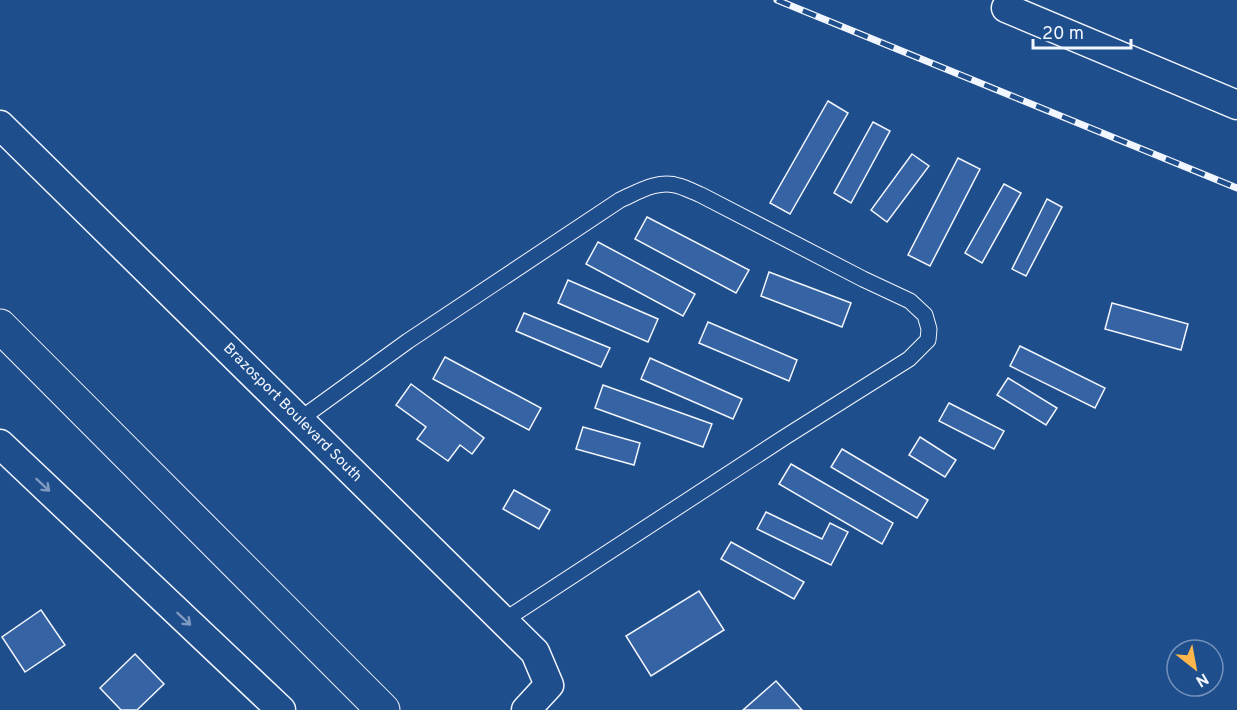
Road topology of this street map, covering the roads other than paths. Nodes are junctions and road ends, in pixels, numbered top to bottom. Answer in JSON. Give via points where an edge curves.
{"nodes":[{"id":1,"x":1006,"y":8,"type":"dead end"},
{"id":2,"x":1237,"y":105,"type":"edge"},
{"id":3,"x":0,"y":125,"type":"edge"},
{"id":4,"x":0,"y":326,"type":"edge"},
{"id":5,"x":299,"y":420,"type":"junction"},
{"id":6,"x":0,"y":444,"type":"edge"},
{"id":7,"x":502,"y":621,"type":"junction"},
{"id":8,"x":281,"y":710,"type":"edge"},
{"id":9,"x":383,"y":710,"type":"edge"},
{"id":10,"x":526,"y":710,"type":"edge"}],
"edges":[{"from":1,"to":2,"type":"street"},
{"from":3,"to":5,"type":"street","name":"Brazosport Boulevard South"},
{"from":4,"to":9,"type":"main road"},
{"from":5,"to":7,"type":"street","name":"Brazosport Boulevard South"},
{"from":5,"to":7,"type":"lane","via":[[408,341],[620,200],[662,184],[677,185],[701,195],[910,302],[925,315],[927,340],[909,359]]},
{"from":6,"to":8,"type":"street","one_way":true},
{"from":7,"to":10,"type":"street","name":"Brazosport Boulevard South","via":[[535,652],[549,685]]}]}
